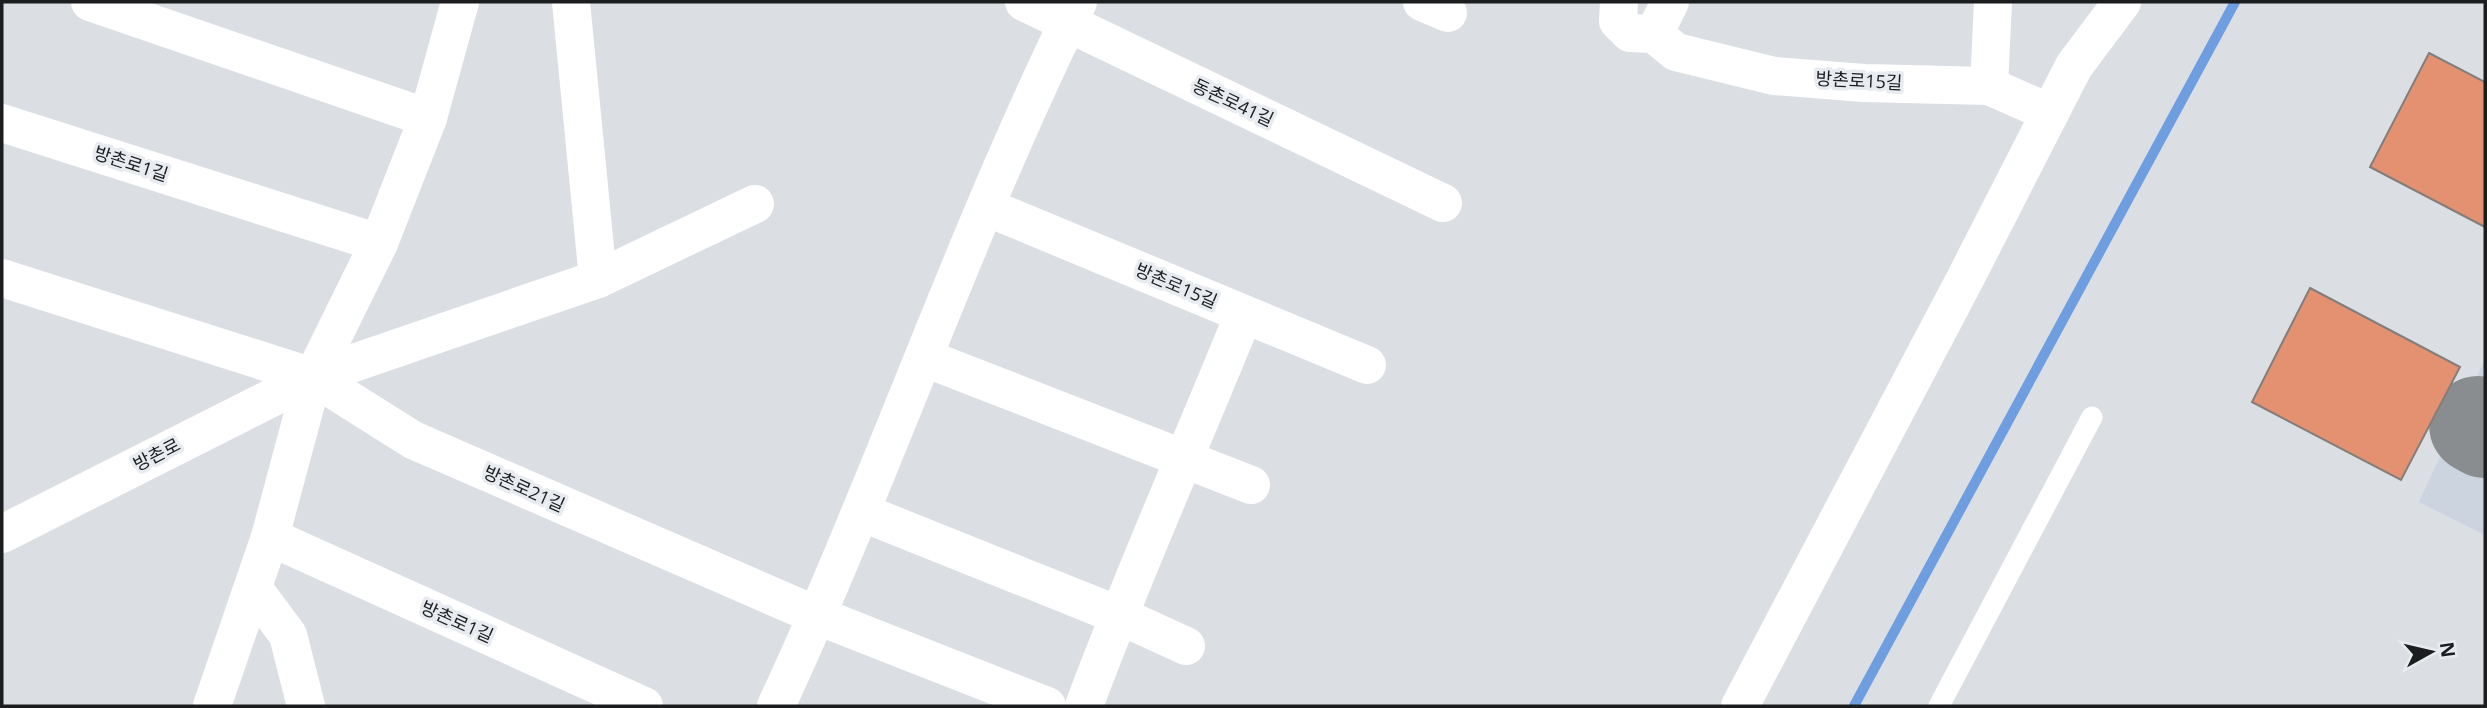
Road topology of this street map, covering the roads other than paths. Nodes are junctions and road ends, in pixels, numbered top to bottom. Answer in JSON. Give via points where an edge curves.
{"nodes":[{"id":1,"x":90,"y":2,"type":"edge"},
{"id":2,"x":460,"y":2,"type":"edge"},
{"id":3,"x":571,"y":2,"type":"edge"},
{"id":4,"x":1024,"y":2,"type":"edge"},
{"id":5,"x":1619,"y":2,"type":"edge"},
{"id":6,"x":1993,"y":2,"type":"edge"},
{"id":7,"x":2122,"y":2,"type":"edge"},
{"id":8,"x":1072,"y":13,"type":"edge"},
{"id":9,"x":1662,"y":18,"type":"edge"},
{"id":10,"x":1989,"y":86,"type":"junction"},
{"id":11,"x":2050,"y":113,"type":"junction"},
{"id":12,"x":428,"y":118,"type":"junction"},
{"id":13,"x":2,"y":122,"type":"edge"},
{"id":14,"x":1443,"y":203,"type":"dead end"},
{"id":15,"x":755,"y":204,"type":"dead end"},
{"id":16,"x":986,"y":207,"type":"junction"},
{"id":17,"x":379,"y":243,"type":"junction"},
{"id":18,"x":2,"y":278,"type":"edge"},
{"id":19,"x":598,"y":279,"type":"junction"},
{"id":20,"x":1244,"y":314,"type":"junction"},
{"id":21,"x":925,"y":358,"type":"junction"},
{"id":22,"x":1367,"y":365,"type":"dead end"},
{"id":23,"x":313,"y":377,"type":"junction"},
{"id":24,"x":2092,"y":417,"type":"dead end"},
{"id":25,"x":1186,"y":459,"type":"junction"},
{"id":26,"x":1251,"y":485,"type":"dead end"},
{"id":27,"x":861,"y":512,"type":"junction"},
{"id":28,"x":2,"y":534,"type":"edge"},
{"id":29,"x":271,"y":537,"type":"junction"},
{"id":30,"x":253,"y":588,"type":"junction"},
{"id":31,"x":1118,"y":615,"type":"junction"},
{"id":32,"x":818,"y":616,"type":"junction"},
{"id":33,"x":1186,"y":646,"type":"dead end"},
{"id":34,"x":1028,"y":703,"type":"edge"},
{"id":35,"x":212,"y":706,"type":"edge"},
{"id":36,"x":306,"y":706,"type":"edge"},
{"id":37,"x":644,"y":706,"type":"edge"},
{"id":38,"x":776,"y":706,"type":"edge"},
{"id":39,"x":1084,"y":706,"type":"edge"},
{"id":40,"x":1740,"y":706,"type":"edge"},
{"id":41,"x":1939,"y":706,"type":"edge"}],
"edges":[{"from":1,"to":12,"type":"street"},
{"from":2,"to":12,"type":"street"},
{"from":3,"to":19,"type":"street"},
{"from":4,"to":8,"type":"street","name":"동촌로41길"},
{"from":5,"to":9,"type":"street","name":"방촌로15길","via":[[1618,22],[1630,33]]},
{"from":6,"to":10,"type":"street"},
{"from":7,"to":11,"type":"street","via":[[2074,66]]},
{"from":8,"to":14,"type":"street","name":"동촌로41길"},
{"from":8,"to":16,"type":"street"},
{"from":9,"to":10,"type":"street","name":"방촌로15길","via":[[1676,52],[1774,76]]},
{"from":10,"to":11,"type":"street"},
{"from":11,"to":40,"type":"street"},
{"from":12,"to":17,"type":"street"},
{"from":13,"to":17,"type":"street","name":"방촌로1길"},
{"from":15,"to":19,"type":"street"},
{"from":16,"to":20,"type":"street","name":"방촌로15길"},
{"from":16,"to":21,"type":"street"},
{"from":17,"to":23,"type":"street"},
{"from":18,"to":23,"type":"street","name":"방촌로21길"},
{"from":19,"to":23,"type":"street"},
{"from":20,"to":22,"type":"street","name":"방촌로15길"},
{"from":20,"to":25,"type":"street"},
{"from":21,"to":25,"type":"street"},
{"from":21,"to":27,"type":"street"},
{"from":23,"to":28,"type":"street","name":"방촌로"},
{"from":23,"to":29,"type":"street"},
{"from":23,"to":32,"type":"street","name":"방촌로21길","via":[[413,440]]},
{"from":24,"to":41,"type":"lane"},
{"from":25,"to":26,"type":"street"},
{"from":25,"to":31,"type":"street"},
{"from":27,"to":31,"type":"street"},
{"from":27,"to":32,"type":"street"},
{"from":29,"to":30,"type":"street"},
{"from":29,"to":37,"type":"street","name":"방촌로1길"},
{"from":30,"to":35,"type":"street"},
{"from":30,"to":36,"type":"street","via":[[288,635]]},
{"from":31,"to":33,"type":"street"},
{"from":31,"to":39,"type":"street"},
{"from":32,"to":34,"type":"street","name":"방촌로21길"},
{"from":32,"to":38,"type":"street"}]}
